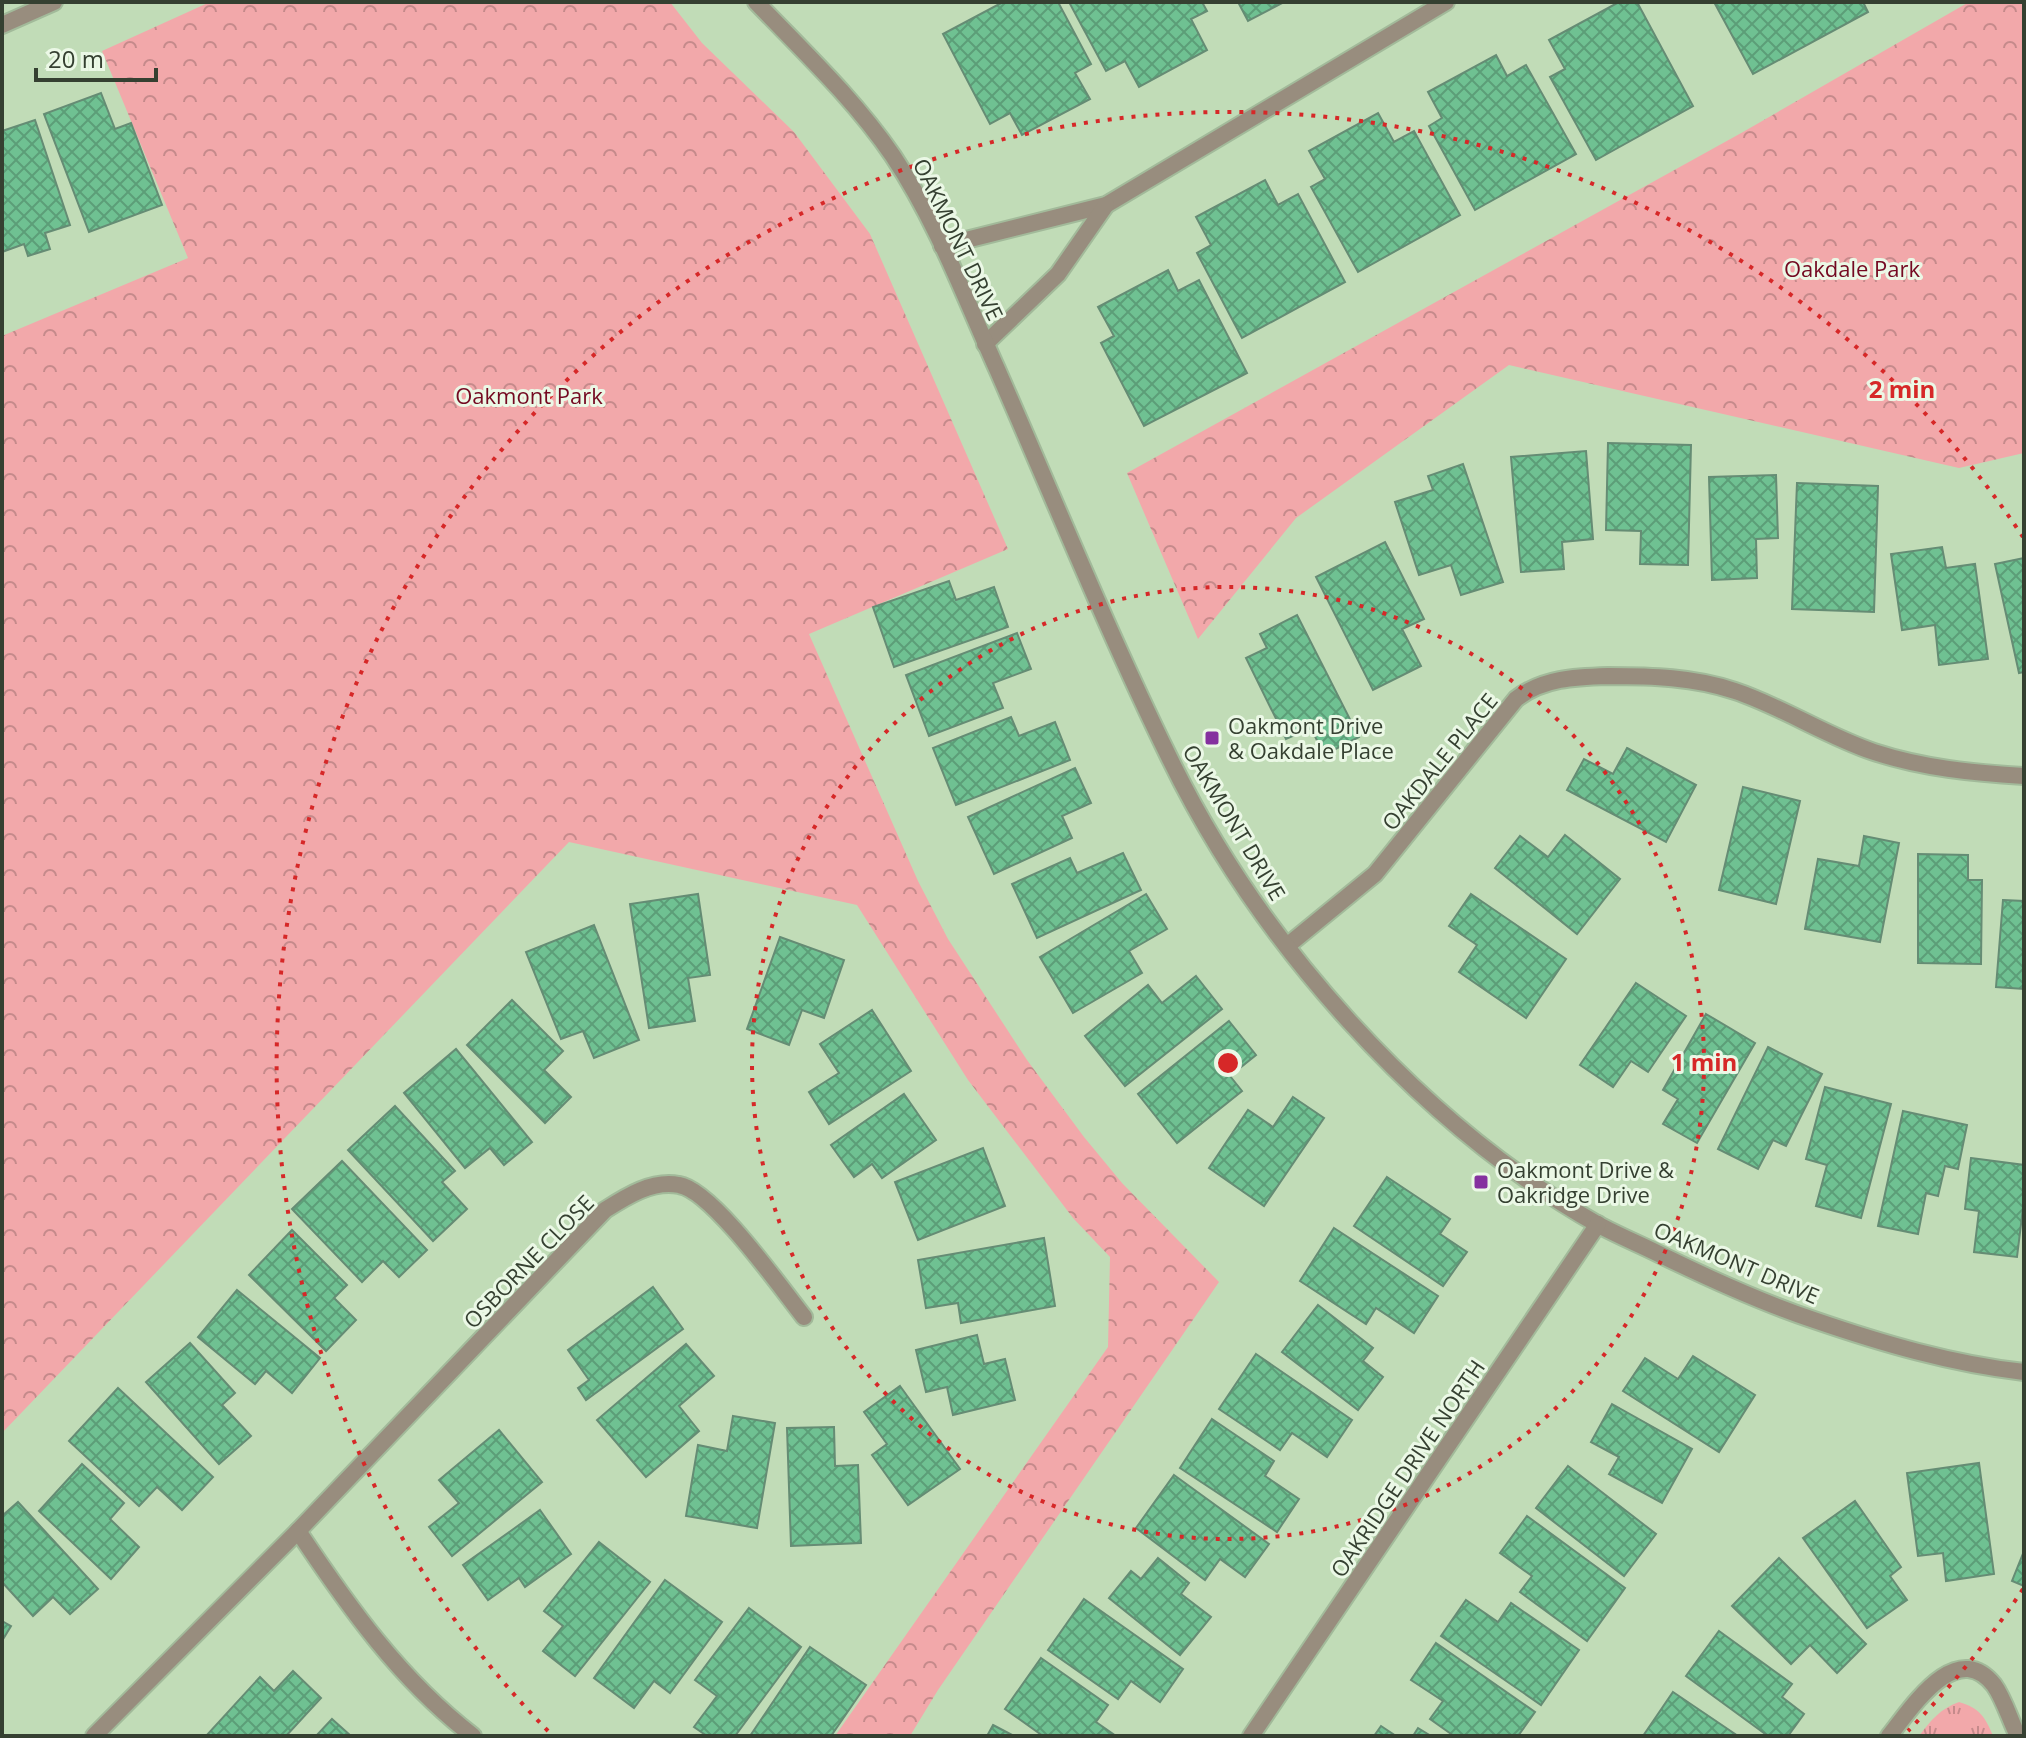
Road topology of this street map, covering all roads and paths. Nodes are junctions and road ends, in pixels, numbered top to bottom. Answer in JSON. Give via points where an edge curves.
{"nodes":[{"id":1,"x":54,"y":2,"type":"edge"},
{"id":2,"x":756,"y":2,"type":"edge"},
{"id":3,"x":1446,"y":2,"type":"edge"},
{"id":4,"x":2,"y":25,"type":"edge"},
{"id":5,"x":1106,"y":205,"type":"junction"},
{"id":6,"x":942,"y":246,"type":"junction"},
{"id":7,"x":985,"y":344,"type":"junction"},
{"id":8,"x":2024,"y":776,"type":"edge"},
{"id":9,"x":1287,"y":946,"type":"junction"},
{"id":10,"x":1598,"y":1224,"type":"junction"},
{"id":11,"x":804,"y":1317,"type":"dead end"},
{"id":12,"x":2024,"y":1372,"type":"edge"},
{"id":13,"x":298,"y":1531,"type":"junction"},
{"id":14,"x":94,"y":1736,"type":"edge"},
{"id":15,"x":473,"y":1736,"type":"edge"},
{"id":16,"x":1251,"y":1736,"type":"edge"},
{"id":17,"x":1889,"y":1736,"type":"edge"},
{"id":18,"x":2018,"y":1736,"type":"edge"}],
"edges":[{"from":1,"to":4,"type":"street"},
{"from":2,"to":6,"type":"street","name":"OAKMONT DRIVE","via":[[874,129]]},
{"from":3,"to":5,"type":"street"},
{"from":5,"to":6,"type":"street"},
{"from":5,"to":7,"type":"street","via":[[1058,274]]},
{"from":6,"to":7,"type":"street","name":"OAKMONT DRIVE"},
{"from":7,"to":9,"type":"street","name":"OAKMONT DRIVE","via":[[1171,761],[1221,851]]},
{"from":8,"to":9,"type":"street","name":"OAKDALE PLACE","via":[[1905,761],[1848,742],[1734,690],[1696,681],[1620,676],[1549,682],[1516,699],[1375,874]]},
{"from":9,"to":10,"type":"street","name":"OAKMONT DRIVE","via":[[1377,1049],[1435,1105],[1487,1149]]},
{"from":10,"to":12,"type":"street","name":"OAKMONT DRIVE","via":[[1779,1308],[1894,1346]]},
{"from":10,"to":16,"type":"street","name":"OAKRIDGE DRIVE NORTH"},
{"from":11,"to":13,"type":"street","name":"OSBORNE CLOSE","via":[[701,1195],[677,1184],[641,1190],[605,1210]]},
{"from":13,"to":14,"type":"street","name":"OSBORNE CLOSE"},
{"from":13,"to":15,"type":"street","via":[[374,1638],[422,1692]]},
{"from":17,"to":18,"type":"street","via":[[1936,1680],[1961,1670],[1991,1682]]}]}
